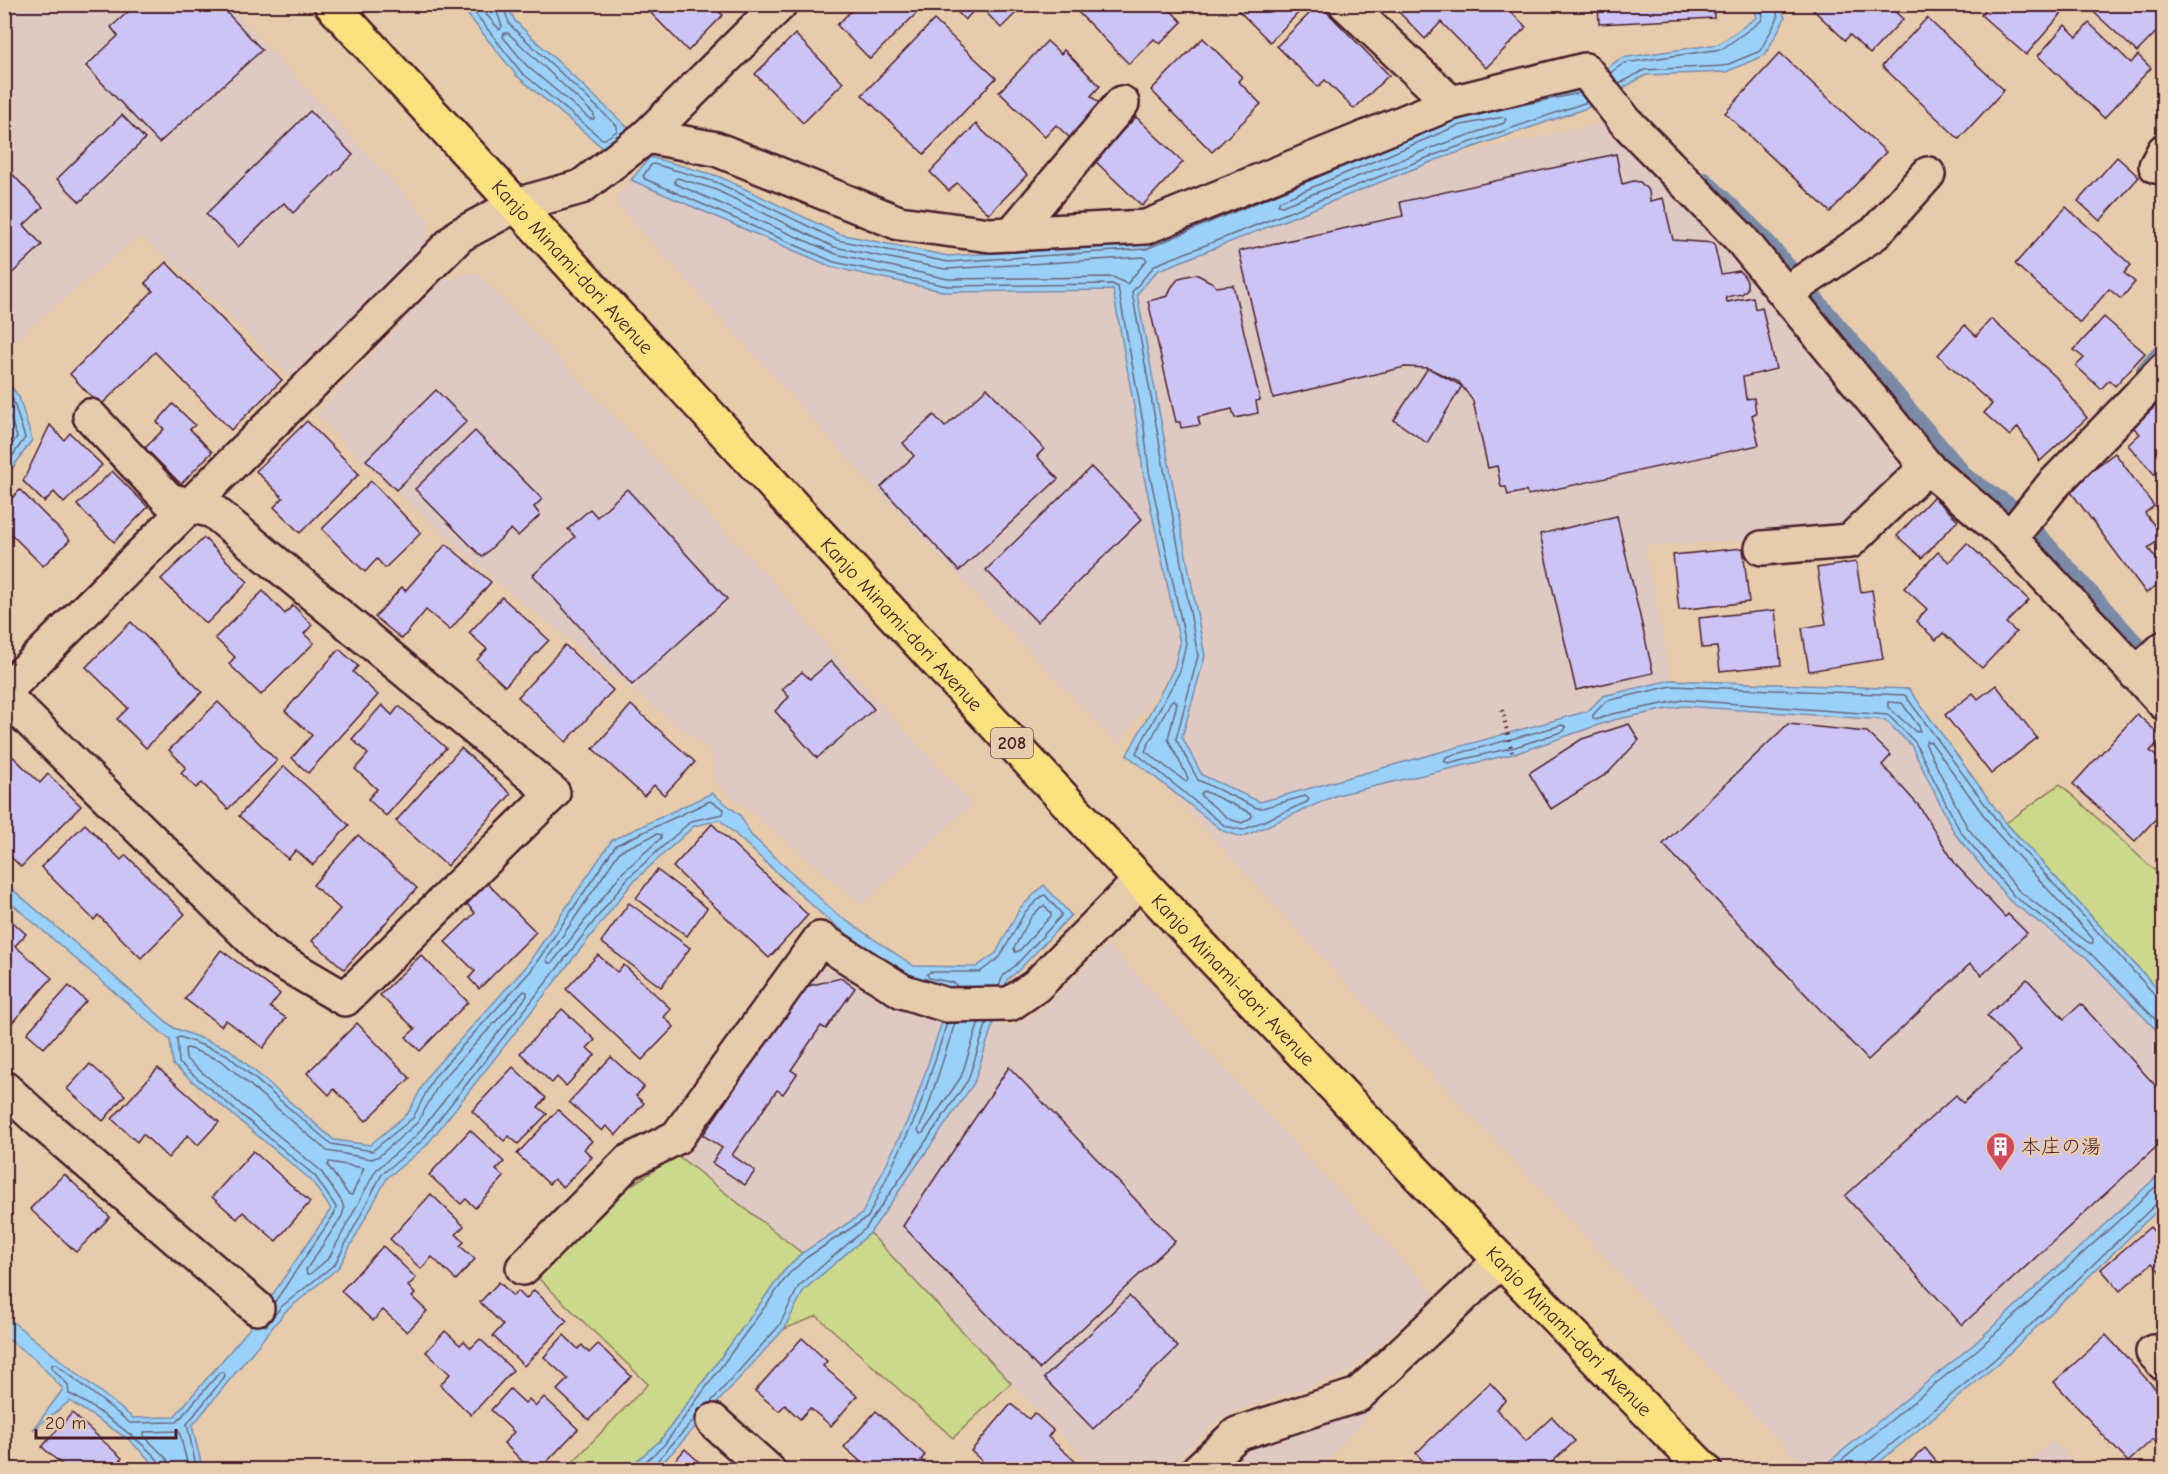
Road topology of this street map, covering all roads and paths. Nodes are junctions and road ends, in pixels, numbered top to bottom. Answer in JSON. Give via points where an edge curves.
{"nodes":[{"id":1,"x":331,"y":4,"type":"edge"},
{"id":2,"x":780,"y":4,"type":"edge"},
{"id":3,"x":1346,"y":4,"type":"edge"},
{"id":4,"x":1122,"y":103,"type":"dead end"},
{"id":5,"x":1451,"y":103,"type":"junction"},
{"id":6,"x":647,"y":136,"type":"junction"},
{"id":7,"x":1928,"y":174,"type":"dead end"},
{"id":8,"x":516,"y":205,"type":"junction"},
{"id":9,"x":1012,"y":234,"type":"junction"},
{"id":10,"x":1797,"y":285,"type":"junction"},
{"id":11,"x":2163,"y":370,"type":"edge"},
{"id":12,"x":90,"y":416,"type":"dead end"},
{"id":13,"x":1927,"y":467,"type":"junction"},
{"id":14,"x":190,"y":505,"type":"junction"},
{"id":15,"x":2010,"y":538,"type":"junction"},
{"id":16,"x":1762,"y":548,"type":"dead end"},
{"id":17,"x":2162,"y":650,"type":"edge"},
{"id":18,"x":2136,"y":674,"type":"junction"},
{"id":19,"x":4,"y":694,"type":"edge"},
{"id":20,"x":2163,"y":703,"type":"edge"},
{"id":21,"x":1502,"y":710,"type":"dead end"},
{"id":22,"x":1512,"y":752,"type":"dead end"},
{"id":23,"x":1139,"y":882,"type":"junction"},
{"id":24,"x":4,"y":1088,"type":"edge"},
{"id":25,"x":1501,"y":1260,"type":"junction"},
{"id":26,"x":523,"y":1268,"type":"dead end"},
{"id":27,"x":257,"y":1308,"type":"dead end"},
{"id":28,"x":713,"y":1421,"type":"dead end"},
{"id":29,"x":768,"y":1470,"type":"edge"},
{"id":30,"x":1198,"y":1470,"type":"edge"},
{"id":31,"x":1705,"y":1470,"type":"edge"}],
"edges":[{"from":1,"to":8,"type":"highway","name":"Kanjo Minami-dori Avenue","number":"208"},
{"from":2,"to":6,"type":"street"},
{"from":3,"to":5,"type":"street"},
{"from":4,"to":9,"type":"street"},
{"from":5,"to":9,"type":"street","via":[[1146,227]]},
{"from":5,"to":10,"type":"street","via":[[1585,70],[1625,121],[1740,238]]},
{"from":6,"to":8,"type":"street","via":[[581,187]]},
{"from":6,"to":9,"type":"street","via":[[716,148],[899,223],[990,235]]},
{"from":7,"to":10,"type":"street","via":[[1875,233]]},
{"from":8,"to":14,"type":"street","via":[[460,235]]},
{"from":8,"to":23,"type":"highway","name":"Kanjo Minami-dori Avenue","number":"208"},
{"from":10,"to":13,"type":"street"},
{"from":11,"to":15,"type":"street","via":[[2052,486]]},
{"from":12,"to":14,"type":"street","via":[[170,500]]},
{"from":13,"to":15,"type":"street"},
{"from":13,"to":16,"type":"street","via":[[1850,541]]},
{"from":14,"to":19,"type":"street"},
{"from":14,"to":19,"type":"street","via":[[213,511],[553,793],[345,999],[265,952]]},
{"from":15,"to":18,"type":"street"},
{"from":17,"to":18,"type":"street"},
{"from":18,"to":20,"type":"street"},
{"from":21,"to":22,"type":"path"},
{"from":23,"to":25,"type":"highway","name":"Kanjo Minami-dori Avenue","number":"208"},
{"from":23,"to":26,"type":"street","via":[[1036,986],[1010,1004],[946,1005],[902,991],[820,939],[677,1137],[628,1162]]},
{"from":24,"to":27,"type":"street"},
{"from":25,"to":30,"type":"street","via":[[1358,1395],[1237,1434]]},
{"from":25,"to":31,"type":"highway","name":"Kanjo Minami-dori Avenue","number":"208"},
{"from":28,"to":29,"type":"street"}]}
